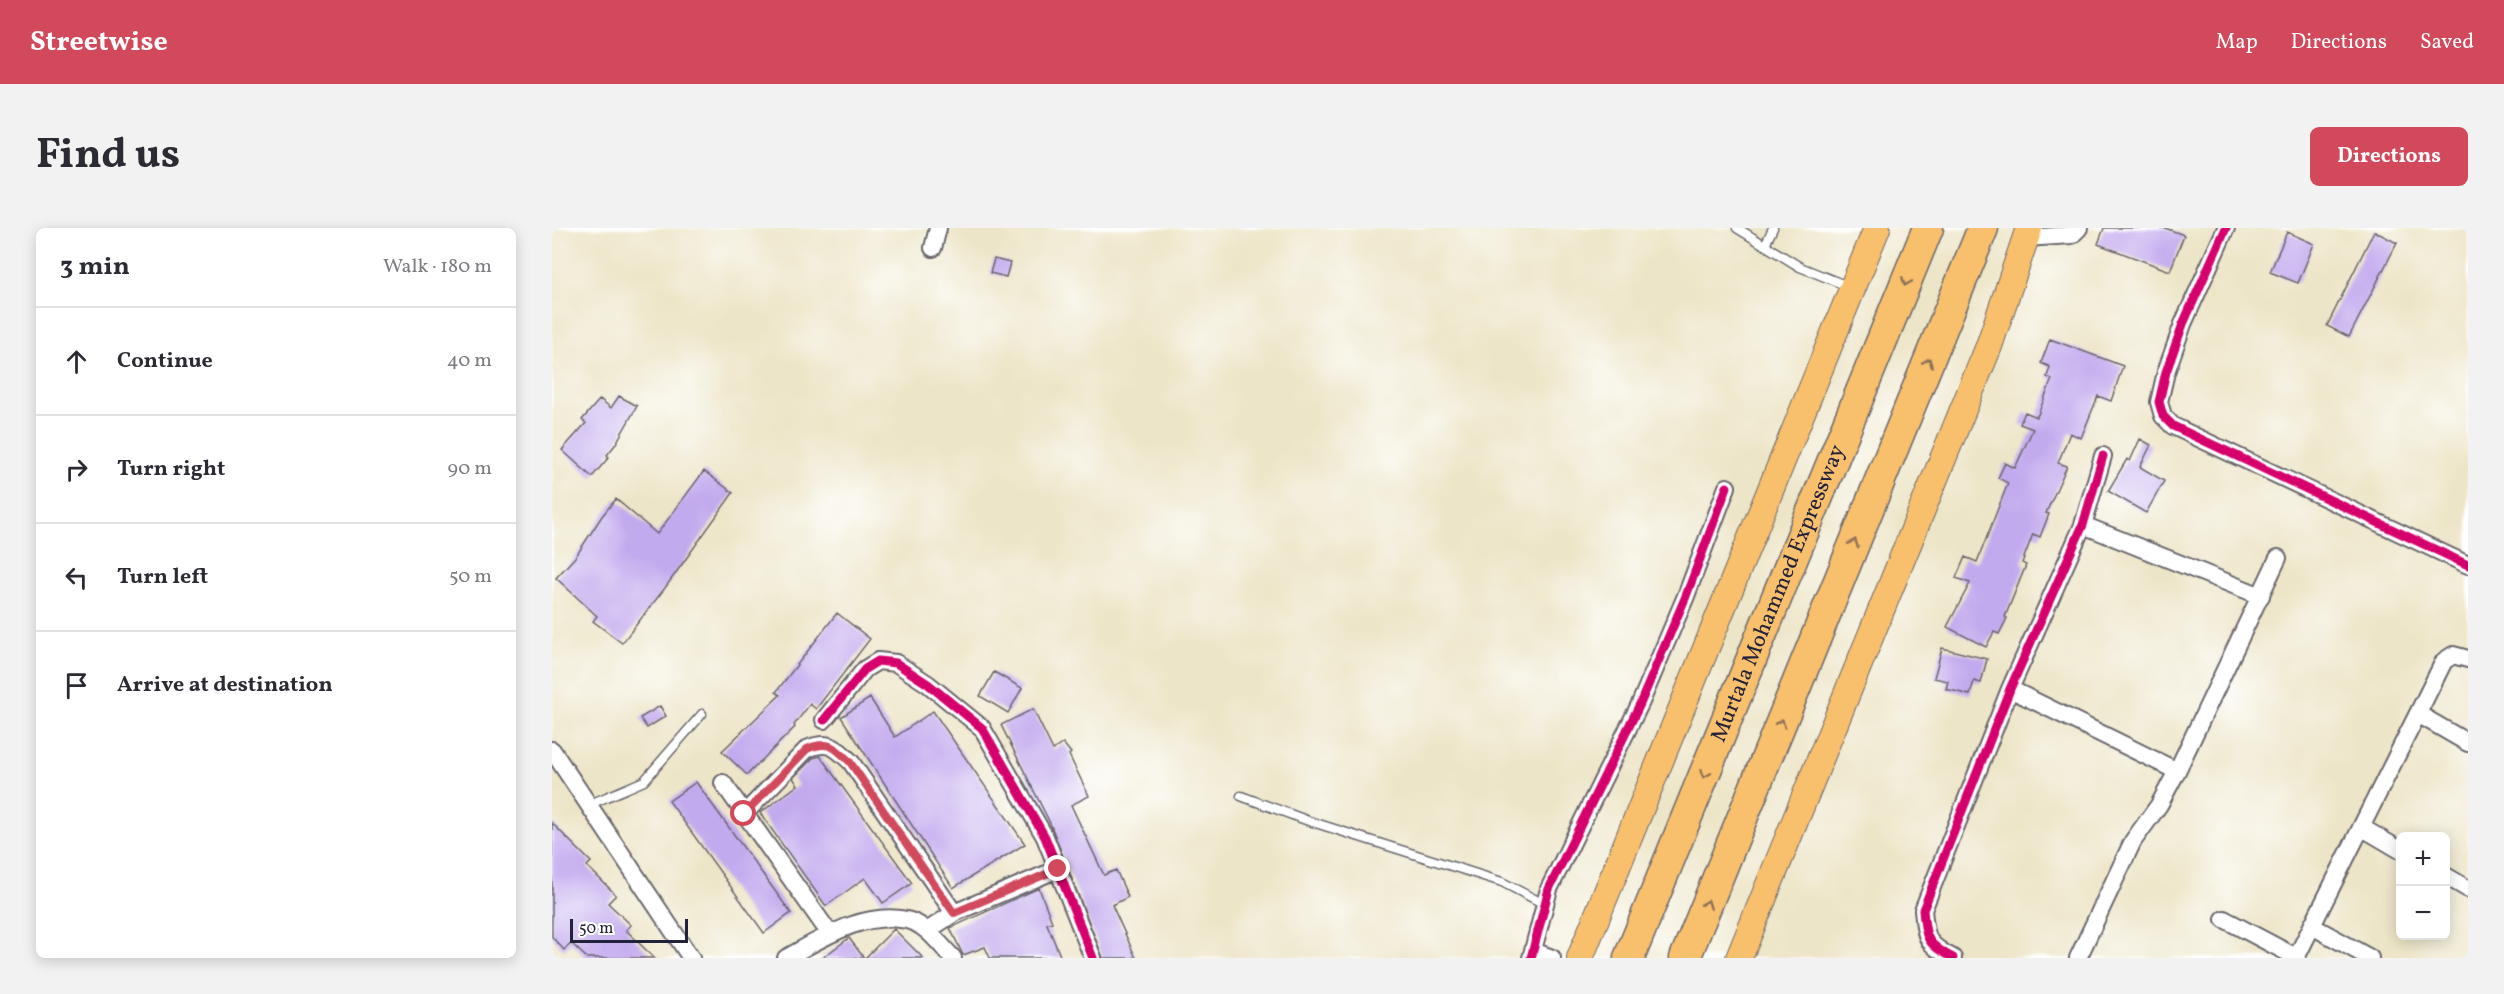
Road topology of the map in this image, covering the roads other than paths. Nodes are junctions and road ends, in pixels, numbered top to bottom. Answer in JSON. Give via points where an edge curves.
{"nodes":[{"id":1,"x":938,"y":228,"type":"edge"},
{"id":2,"x":1737,"y":228,"type":"edge"},
{"id":3,"x":1773,"y":228,"type":"edge"},
{"id":4,"x":1876,"y":228,"type":"edge"},
{"id":5,"x":1928,"y":228,"type":"edge"},
{"id":6,"x":1983,"y":228,"type":"edge"},
{"id":7,"x":2079,"y":228,"type":"edge"},
{"id":8,"x":2226,"y":228,"type":"edge"},
{"id":9,"x":2027,"y":233,"type":"edge"},
{"id":10,"x":1765,"y":245,"type":"junction"},
{"id":11,"x":933,"y":248,"type":"dead end"},
{"id":12,"x":1852,"y":288,"type":"junction"},
{"id":13,"x":2103,"y":456,"type":"dead end"},
{"id":14,"x":1727,"y":487,"type":"dead end"},
{"id":15,"x":2083,"y":525,"type":"junction"},
{"id":16,"x":2278,"y":558,"type":"dead end"},
{"id":17,"x":2468,"y":565,"type":"edge"},
{"id":18,"x":2261,"y":596,"type":"junction"},
{"id":19,"x":2468,"y":659,"type":"edge"},
{"id":20,"x":2010,"y":689,"type":"junction"},
{"id":21,"x":702,"y":714,"type":"dead end"},
{"id":22,"x":2418,"y":714,"type":"junction"},
{"id":23,"x":824,"y":720,"type":"dead end"},
{"id":24,"x":2468,"y":743,"type":"edge"},
{"id":25,"x":552,"y":750,"type":"edge"},
{"id":26,"x":2177,"y":771,"type":"junction"},
{"id":27,"x":723,"y":783,"type":"dead end"},
{"id":28,"x":1241,"y":796,"type":"dead end"},
{"id":29,"x":588,"y":805,"type":"junction"},
{"id":30,"x":744,"y":814,"type":"junction"},
{"id":31,"x":2361,"y":827,"type":"junction"},
{"id":32,"x":2396,"y":848,"type":"edge"},
{"id":33,"x":1058,"y":869,"type":"junction"},
{"id":34,"x":2450,"y":879,"type":"edge"},
{"id":35,"x":2468,"y":889,"type":"edge"},
{"id":36,"x":1544,"y":904,"type":"junction"},
{"id":37,"x":954,"y":913,"type":"junction"},
{"id":38,"x":2224,"y":919,"type":"dead end"},
{"id":39,"x":2312,"y":926,"type":"junction"},
{"id":40,"x":927,"y":931,"type":"junction"},
{"id":41,"x":831,"y":934,"type":"junction"},
{"id":42,"x":1532,"y":954,"type":"edge"},
{"id":43,"x":2296,"y":957,"type":"edge"},
{"id":44,"x":691,"y":958,"type":"edge"},
{"id":45,"x":788,"y":958,"type":"edge"},
{"id":46,"x":953,"y":958,"type":"edge"},
{"id":47,"x":1093,"y":958,"type":"edge"},
{"id":48,"x":1552,"y":958,"type":"edge"},
{"id":49,"x":1580,"y":958,"type":"edge"},
{"id":50,"x":1629,"y":958,"type":"edge"},
{"id":51,"x":1685,"y":958,"type":"edge"},
{"id":52,"x":1739,"y":958,"type":"edge"},
{"id":53,"x":1953,"y":958,"type":"edge"},
{"id":54,"x":2078,"y":958,"type":"edge"},
{"id":55,"x":2370,"y":958,"type":"edge"}],
"edges":[{"from":1,"to":11,"type":"street"},
{"from":2,"to":10,"type":"lane"},
{"from":3,"to":10,"type":"lane"},
{"from":4,"to":12,"type":"main road"},
{"from":5,"to":50,"type":"highway","name":"Murtala Mohammed Expressway","one_way":true},
{"from":51,"to":6,"type":"highway","one_way":true},
{"from":7,"to":9,"type":"street","via":[[2072,235]]},
{"from":8,"to":17,"type":"street","via":[[2166,372],[2159,402],[2163,416],[2173,426]]},
{"from":9,"to":52,"type":"main road","via":[[1989,346]]},
{"from":10,"to":12,"type":"lane","via":[[1800,267]]},
{"from":12,"to":49,"type":"main road"},
{"from":13,"to":15,"type":"street"},
{"from":14,"to":36,"type":"street","via":[[1640,704]]},
{"from":15,"to":18,"type":"street"},
{"from":15,"to":20,"type":"street"},
{"from":16,"to":18,"type":"street"},
{"from":18,"to":26,"type":"street"},
{"from":19,"to":22,"type":"street","via":[[2453,655],[2444,661]]},
{"from":20,"to":26,"type":"street"},
{"from":20,"to":53,"type":"street","via":[[1923,910],[1925,931],[1932,947]]},
{"from":21,"to":29,"type":"lane","via":[[644,781]]},
{"from":22,"to":24,"type":"street"},
{"from":22,"to":31,"type":"street"},
{"from":23,"to":33,"type":"street","via":[[865,669],[878,661],[896,663],[982,728],[1045,837]]},
{"from":25,"to":29,"type":"street"},
{"from":26,"to":54,"type":"street","via":[[2133,841]]},
{"from":27,"to":30,"type":"street"},
{"from":28,"to":36,"type":"lane","via":[[1502,882]]},
{"from":29,"to":44,"type":"street"},
{"from":30,"to":37,"type":"street","via":[[807,749],[820,744],[835,747],[850,762]]},
{"from":30,"to":41,"type":"street"},
{"from":31,"to":32,"type":"street"},
{"from":31,"to":39,"type":"street"},
{"from":33,"to":37,"type":"street"},
{"from":33,"to":47,"type":"street"},
{"from":34,"to":35,"type":"street"},
{"from":36,"to":42,"type":"street"},
{"from":37,"to":40,"type":"street"},
{"from":38,"to":43,"type":"street"},
{"from":39,"to":43,"type":"street"},
{"from":39,"to":55,"type":"street"},
{"from":40,"to":41,"type":"street","via":[[908,920],[891,920],[868,921]]},
{"from":40,"to":46,"type":"street"},
{"from":41,"to":45,"type":"street"},
{"from":42,"to":48,"type":"street"}]}
